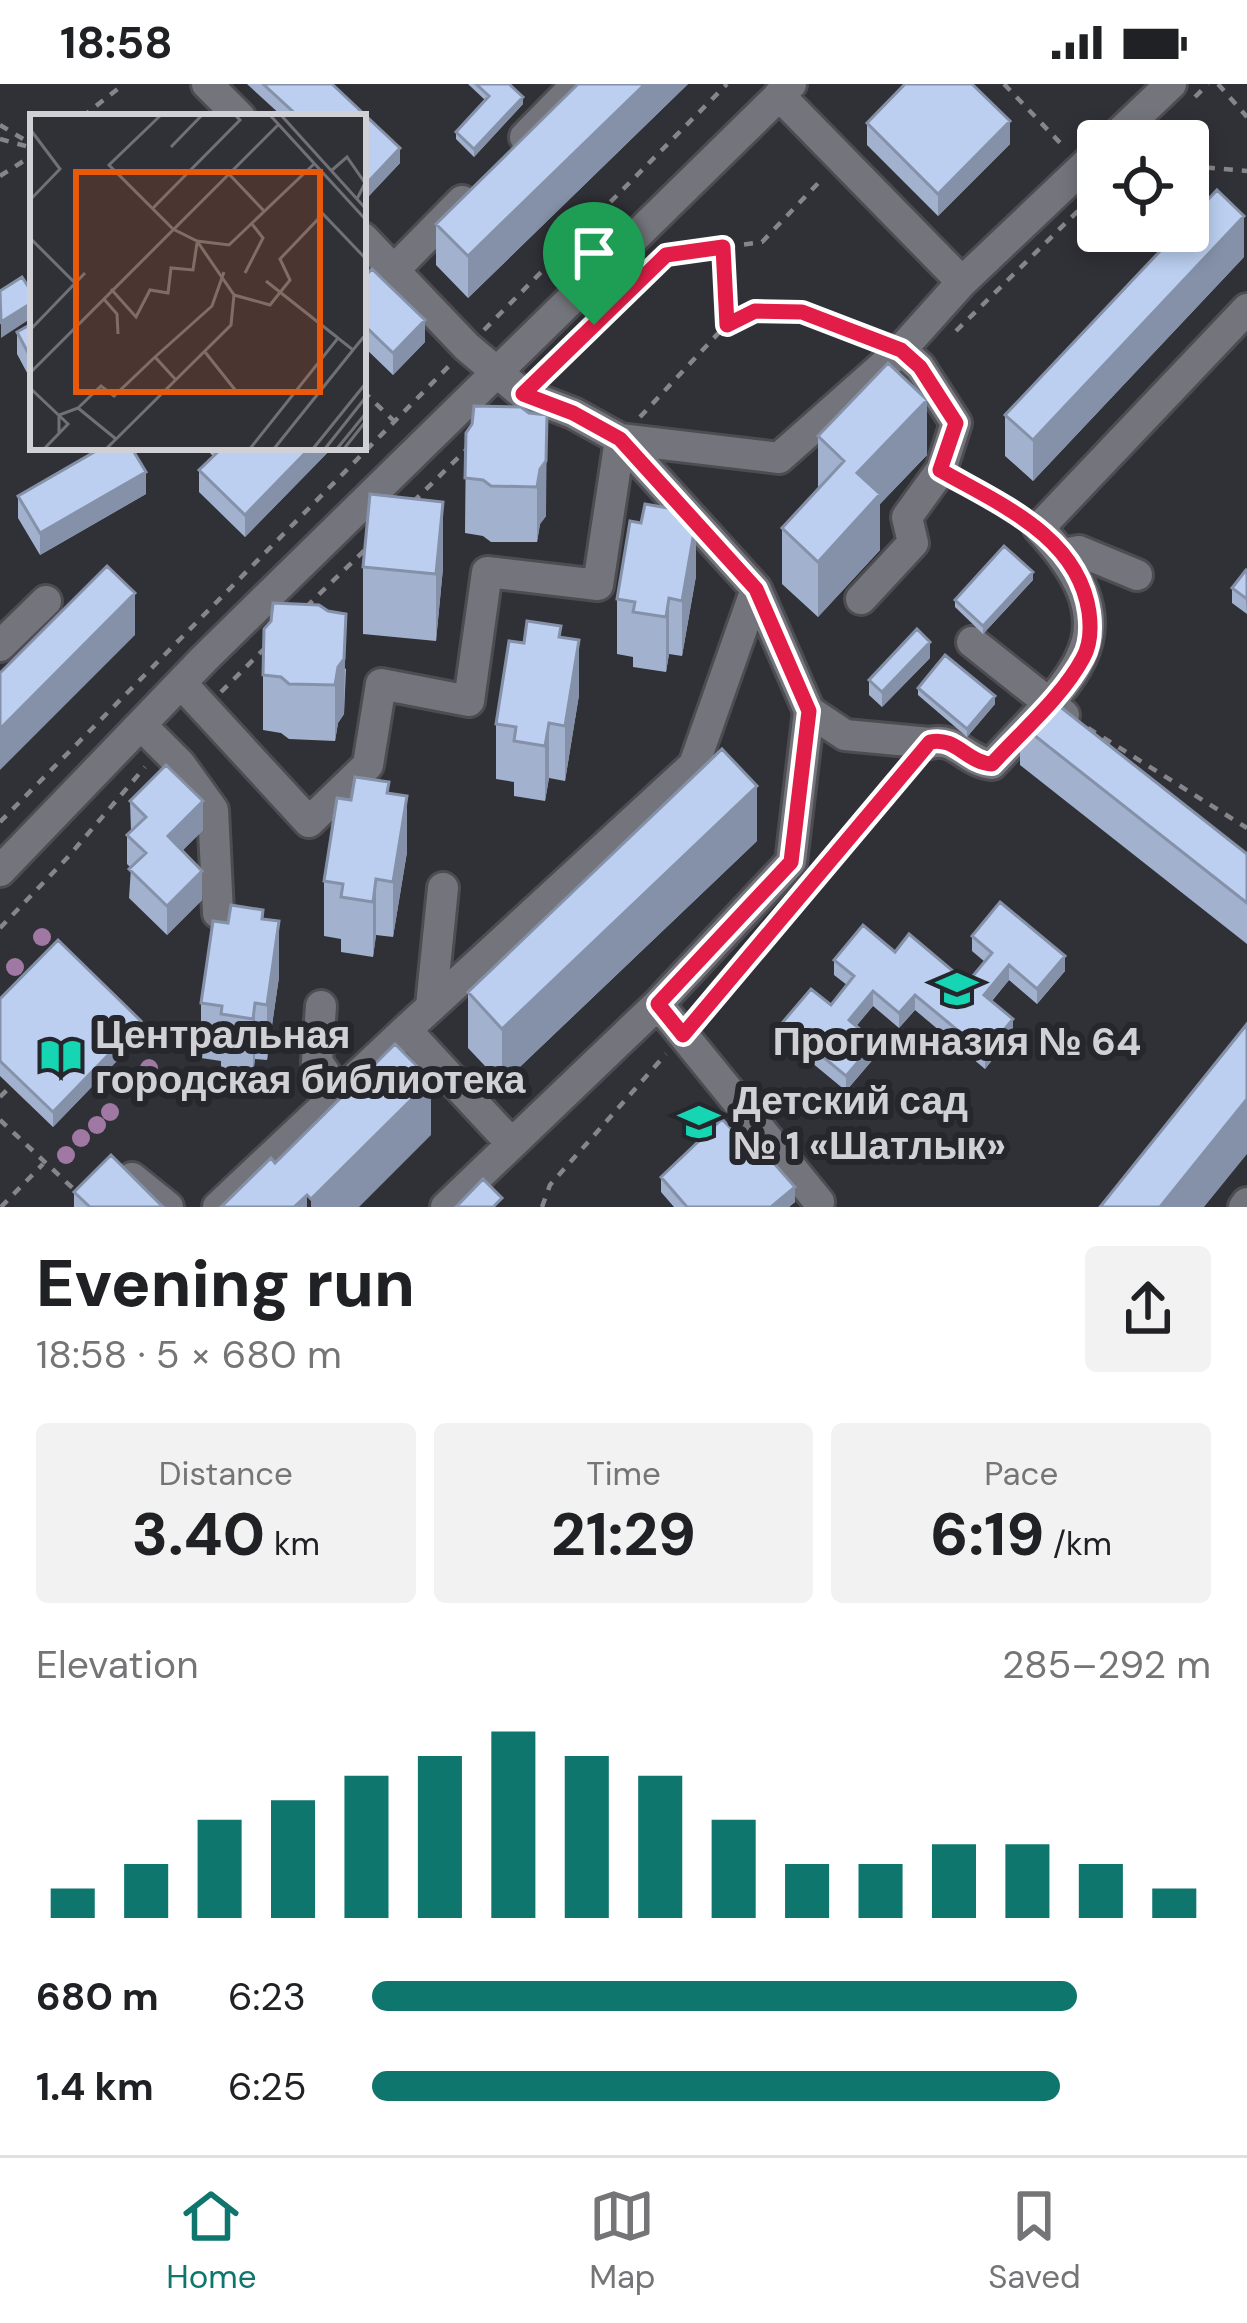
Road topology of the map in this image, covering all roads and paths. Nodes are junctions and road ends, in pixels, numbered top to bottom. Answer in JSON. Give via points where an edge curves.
{"nodes":[{"id":1,"x":124,"y":84,"type":"edge"},
{"id":2,"x":207,"y":84,"type":"edge"},
{"id":3,"x":577,"y":84,"type":"edge"},
{"id":4,"x":728,"y":84,"type":"edge"},
{"id":5,"x":1004,"y":84,"type":"edge"},
{"id":6,"x":1171,"y":84,"type":"edge"},
{"id":7,"x":1218,"y":84,"type":"edge"},
{"id":8,"x":785,"y":90,"type":"edge"},
{"id":9,"x":86,"y":114,"type":"edge"},
{"id":10,"x":237,"y":114,"type":"edge"},
{"id":11,"x":1247,"y":116,"type":"edge"},
{"id":12,"x":1133,"y":120,"type":"edge"},
{"id":13,"x":0,"y":125,"type":"edge"},
{"id":14,"x":0,"y":139,"type":"edge"},
{"id":15,"x":30,"y":147,"type":"edge"},
{"id":16,"x":30,"y":148,"type":"edge"},
{"id":17,"x":30,"y":151,"type":"edge"},
{"id":18,"x":511,"y":152,"type":"edge"},
{"id":19,"x":1077,"y":155,"type":"edge"},
{"id":20,"x":841,"y":158,"type":"junction"},
{"id":21,"x":1209,"y":168,"type":"edge"},
{"id":22,"x":1247,"y":171,"type":"edge"},
{"id":23,"x":0,"y":176,"type":"edge"},
{"id":24,"x":478,"y":185,"type":"edge"},
{"id":25,"x":1077,"y":185,"type":"edge"},
{"id":26,"x":1077,"y":190,"type":"edge"},
{"id":27,"x":1209,"y":205,"type":"edge"},
{"id":28,"x":1217,"y":213,"type":"edge"},
{"id":29,"x":366,"y":241,"type":"edge"},
{"id":30,"x":723,"y":247,"type":"junction"},
{"id":31,"x":394,"y":269,"type":"junction"},
{"id":32,"x":962,"y":282,"type":"junction"},
{"id":33,"x":1247,"y":309,"type":"edge"},
{"id":34,"x":727,"y":325,"type":"junction"},
{"id":35,"x":952,"y":335,"type":"dead end"},
{"id":36,"x":467,"y":347,"type":"junction"},
{"id":37,"x":901,"y":350,"type":"junction"},
{"id":38,"x":495,"y":373,"type":"junction"},
{"id":39,"x":366,"y":394,"type":"edge"},
{"id":40,"x":523,"y":394,"type":"junction"},
{"id":41,"x":394,"y":422,"type":"junction"},
{"id":42,"x":620,"y":439,"type":"junction"},
{"id":43,"x":472,"y":444,"type":"edge"},
{"id":44,"x":940,"y":470,"type":"junction"},
{"id":45,"x":405,"y":510,"type":"edge"},
{"id":46,"x":1039,"y":528,"type":"junction"},
{"id":47,"x":372,"y":543,"type":"edge"},
{"id":48,"x":1063,"y":554,"type":"junction"},
{"id":49,"x":1138,"y":575,"type":"dead end"},
{"id":50,"x":756,"y":589,"type":"junction"},
{"id":51,"x":861,"y":599,"type":"dead end"},
{"id":52,"x":46,"y":601,"type":"dead end"},
{"id":53,"x":305,"y":609,"type":"edge"},
{"id":54,"x":271,"y":642,"type":"edge"},
{"id":55,"x":972,"y":642,"type":"dead end"},
{"id":56,"x":0,"y":646,"type":"edge"},
{"id":57,"x":181,"y":683,"type":"junction"},
{"id":58,"x":1048,"y":703,"type":"junction"},
{"id":59,"x":204,"y":708,"type":"junction"},
{"id":60,"x":809,"y":711,"type":"junction"},
{"id":61,"x":1086,"y":729,"type":"joint"},
{"id":62,"x":152,"y":736,"type":"junction"},
{"id":63,"x":930,"y":742,"type":"junction"},
{"id":64,"x":0,"y":822,"type":"edge"},
{"id":65,"x":1247,"y":828,"type":"edge"},
{"id":66,"x":0,"y":871,"type":"edge"},
{"id":67,"x":443,"y":888,"type":"dead end"},
{"id":68,"x":218,"y":913,"type":"dead end"},
{"id":69,"x":0,"y":928,"type":"edge"},
{"id":70,"x":658,"y":1004,"type":"junction"},
{"id":71,"x":321,"y":1006,"type":"dead end"},
{"id":72,"x":431,"y":1006,"type":"junction"},
{"id":73,"x":406,"y":1030,"type":"junction"},
{"id":74,"x":683,"y":1035,"type":"junction"},
{"id":75,"x":10,"y":1086,"type":"edge"},
{"id":76,"x":339,"y":1093,"type":"junction"},
{"id":77,"x":0,"y":1097,"type":"edge"},
{"id":78,"x":0,"y":1120,"type":"edge"},
{"id":79,"x":511,"y":1142,"type":"junction"},
{"id":80,"x":44,"y":1162,"type":"junction"},
{"id":81,"x":91,"y":1202,"type":"edge"},
{"id":82,"x":819,"y":1202,"type":"dead end"},
{"id":83,"x":1,"y":1207,"type":"edge"},
{"id":84,"x":168,"y":1207,"type":"edge"},
{"id":85,"x":218,"y":1207,"type":"edge"},
{"id":86,"x":446,"y":1207,"type":"edge"},
{"id":87,"x":542,"y":1207,"type":"edge"}],
"edges":[{"from":1,"to":9,"type":"path"},
{"from":2,"to":10,"type":"street"},
{"from":3,"to":18,"type":"street"},
{"from":4,"to":36,"type":"path"},
{"from":5,"to":19,"type":"path"},
{"from":6,"to":12,"type":"street"},
{"from":7,"to":11,"type":"path"},
{"from":8,"to":20,"type":"street"},
{"from":8,"to":38,"type":"street"},
{"from":13,"to":15,"type":"path"},
{"from":14,"to":16,"type":"path"},
{"from":17,"to":23,"type":"path"},
{"from":20,"to":30,"type":"path","via":[[762,242]]},
{"from":20,"to":32,"type":"street"},
{"from":21,"to":22,"type":"path"},
{"from":24,"to":31,"type":"street"},
{"from":25,"to":32,"type":"street"},
{"from":26,"to":35,"type":"path"},
{"from":27,"to":28,"type":"path"},
{"from":29,"to":31,"type":"street"},
{"from":30,"to":34,"type":"path"},
{"from":30,"to":40,"type":"path","via":[[666,255]]},
{"from":31,"to":36,"type":"street"},
{"from":32,"to":37,"type":"street"},
{"from":33,"to":46,"type":"street"},
{"from":34,"to":37,"type":"path","via":[[755,311],[802,312]]},
{"from":34,"to":42,"type":"path"},
{"from":36,"to":38,"type":"street"},
{"from":36,"to":41,"type":"path"},
{"from":37,"to":42,"type":"street","via":[[779,458]]},
{"from":37,"to":44,"type":"street","via":[[956,423]]},
{"from":38,"to":40,"type":"street"},
{"from":38,"to":57,"type":"street"},
{"from":39,"to":41,"type":"path"},
{"from":40,"to":42,"type":"street"},
{"from":41,"to":64,"type":"path"},
{"from":42,"to":50,"type":"street"},
{"from":42,"to":59,"type":"street","via":[[598,585],[487,572],[469,700],[381,684],[368,765],[310,822]]},
{"from":43,"to":45,"type":"path"},
{"from":44,"to":46,"type":"path"},
{"from":44,"to":51,"type":"street","via":[[907,517],[913,543]]},
{"from":46,"to":48,"type":"street"},
{"from":47,"to":53,"type":"path"},
{"from":48,"to":49,"type":"street","via":[[1079,551]]},
{"from":48,"to":58,"type":"street","via":[[1086,600],[1090,637]]},
{"from":50,"to":60,"type":"street"},
{"from":50,"to":72,"type":"street","via":[[694,765]]},
{"from":52,"to":56,"type":"street"},
{"from":54,"to":59,"type":"path"},
{"from":55,"to":58,"type":"street"},
{"from":57,"to":59,"type":"street"},
{"from":57,"to":62,"type":"street"},
{"from":58,"to":61,"type":"street"},
{"from":58,"to":63,"type":"street","via":[[992,764],[977,763],[951,742]]},
{"from":60,"to":63,"type":"street","via":[[845,735]]},
{"from":60,"to":70,"type":"street","via":[[791,862]]},
{"from":61,"to":65,"type":"path"},
{"from":62,"to":66,"type":"street"},
{"from":62,"to":68,"type":"street","via":[[213,810]]},
{"from":62,"to":69,"type":"path","via":[[68,856]]},
{"from":63,"to":74,"type":"path"},
{"from":67,"to":72,"type":"street"},
{"from":70,"to":74,"type":"street"},
{"from":70,"to":79,"type":"street"},
{"from":71,"to":76,"type":"street","via":[[317,1062]]},
{"from":72,"to":73,"type":"street"},
{"from":73,"to":76,"type":"street"},
{"from":73,"to":79,"type":"street"},
{"from":74,"to":82,"type":"street"},
{"from":74,"to":87,"type":"path","via":[[550,1185]]},
{"from":75,"to":77,"type":"path"},
{"from":76,"to":85,"type":"street"},
{"from":78,"to":80,"type":"path"},
{"from":79,"to":86,"type":"street"},
{"from":80,"to":81,"type":"path"},
{"from":80,"to":83,"type":"path"},
{"from":81,"to":84,"type":"street","via":[[132,1178]]}]}
